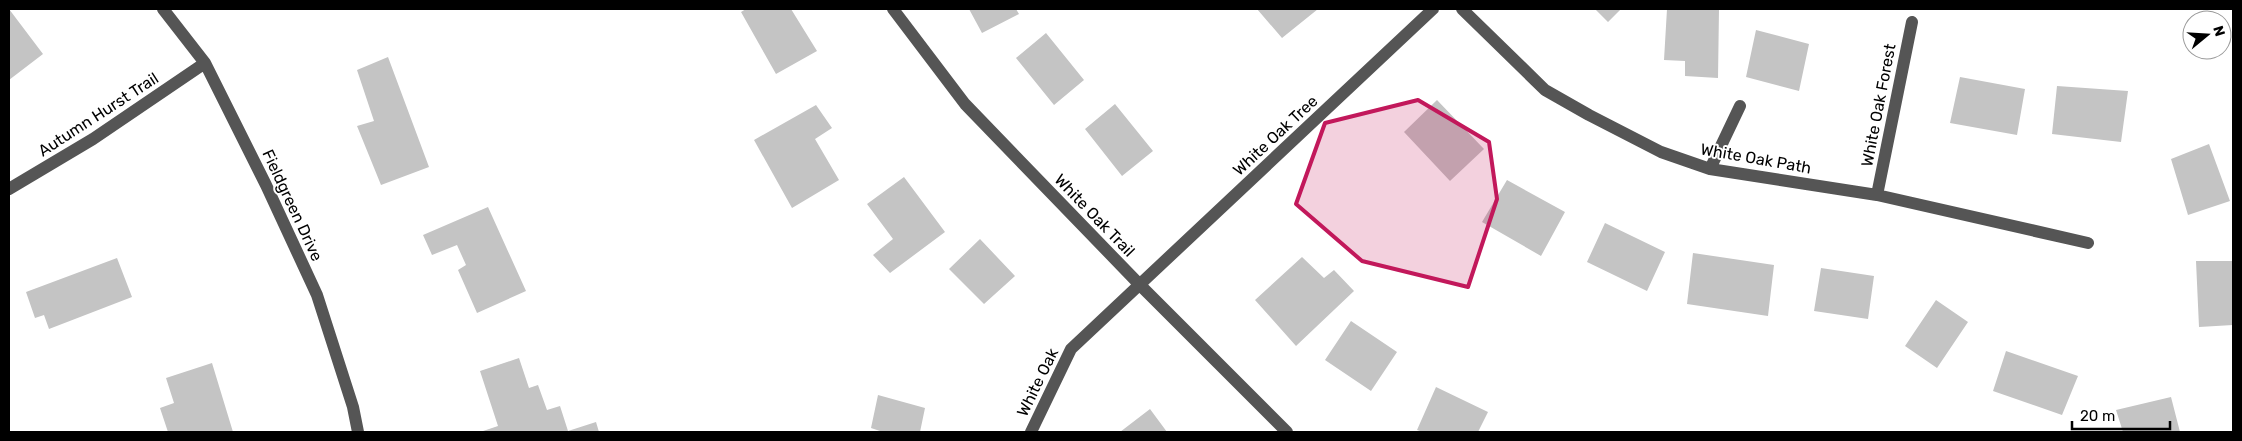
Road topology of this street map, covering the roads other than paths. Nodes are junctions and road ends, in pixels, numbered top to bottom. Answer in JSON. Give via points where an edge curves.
{"nodes":[{"id":1,"x":163,"y":9,"type":"edge"},
{"id":2,"x":893,"y":9,"type":"edge"},
{"id":3,"x":1433,"y":9,"type":"edge"},
{"id":4,"x":1462,"y":9,"type":"edge"},
{"id":5,"x":1912,"y":22,"type":"dead end"},
{"id":6,"x":205,"y":64,"type":"junction"},
{"id":7,"x":1740,"y":106,"type":"dead end"},
{"id":8,"x":1710,"y":169,"type":"junction"},
{"id":9,"x":9,"y":189,"type":"edge"},
{"id":10,"x":1877,"y":195,"type":"junction"},
{"id":11,"x":2088,"y":243,"type":"dead end"},
{"id":12,"x":1139,"y":284,"type":"junction"},
{"id":13,"x":358,"y":432,"type":"edge"},
{"id":14,"x":1030,"y":432,"type":"edge"},
{"id":15,"x":1287,"y":432,"type":"edge"}],
"edges":[{"from":1,"to":6,"type":"street","name":"Fieldgreen Drive"},
{"from":2,"to":12,"type":"street","name":"White Oak Trail","via":[[965,104]]},
{"from":3,"to":12,"type":"street","name":"White Oak Tree"},
{"from":4,"to":8,"type":"street","name":"White Oak Path","via":[[1545,90],[1660,152]]},
{"from":5,"to":10,"type":"street","name":"White Oak Forest"},
{"from":6,"to":9,"type":"street","name":"Autumn Hurst Trail","via":[[93,139]]},
{"from":6,"to":13,"type":"street","name":"Fieldgreen Drive","via":[[317,295]]},
{"from":7,"to":8,"type":"street"},
{"from":8,"to":10,"type":"street","name":"White Oak Path"},
{"from":10,"to":11,"type":"street","name":"White Oak Path"},
{"from":12,"to":14,"type":"street","name":"White Oak","via":[[1071,349]]},
{"from":12,"to":15,"type":"street","name":"White Oak Trail"}]}
